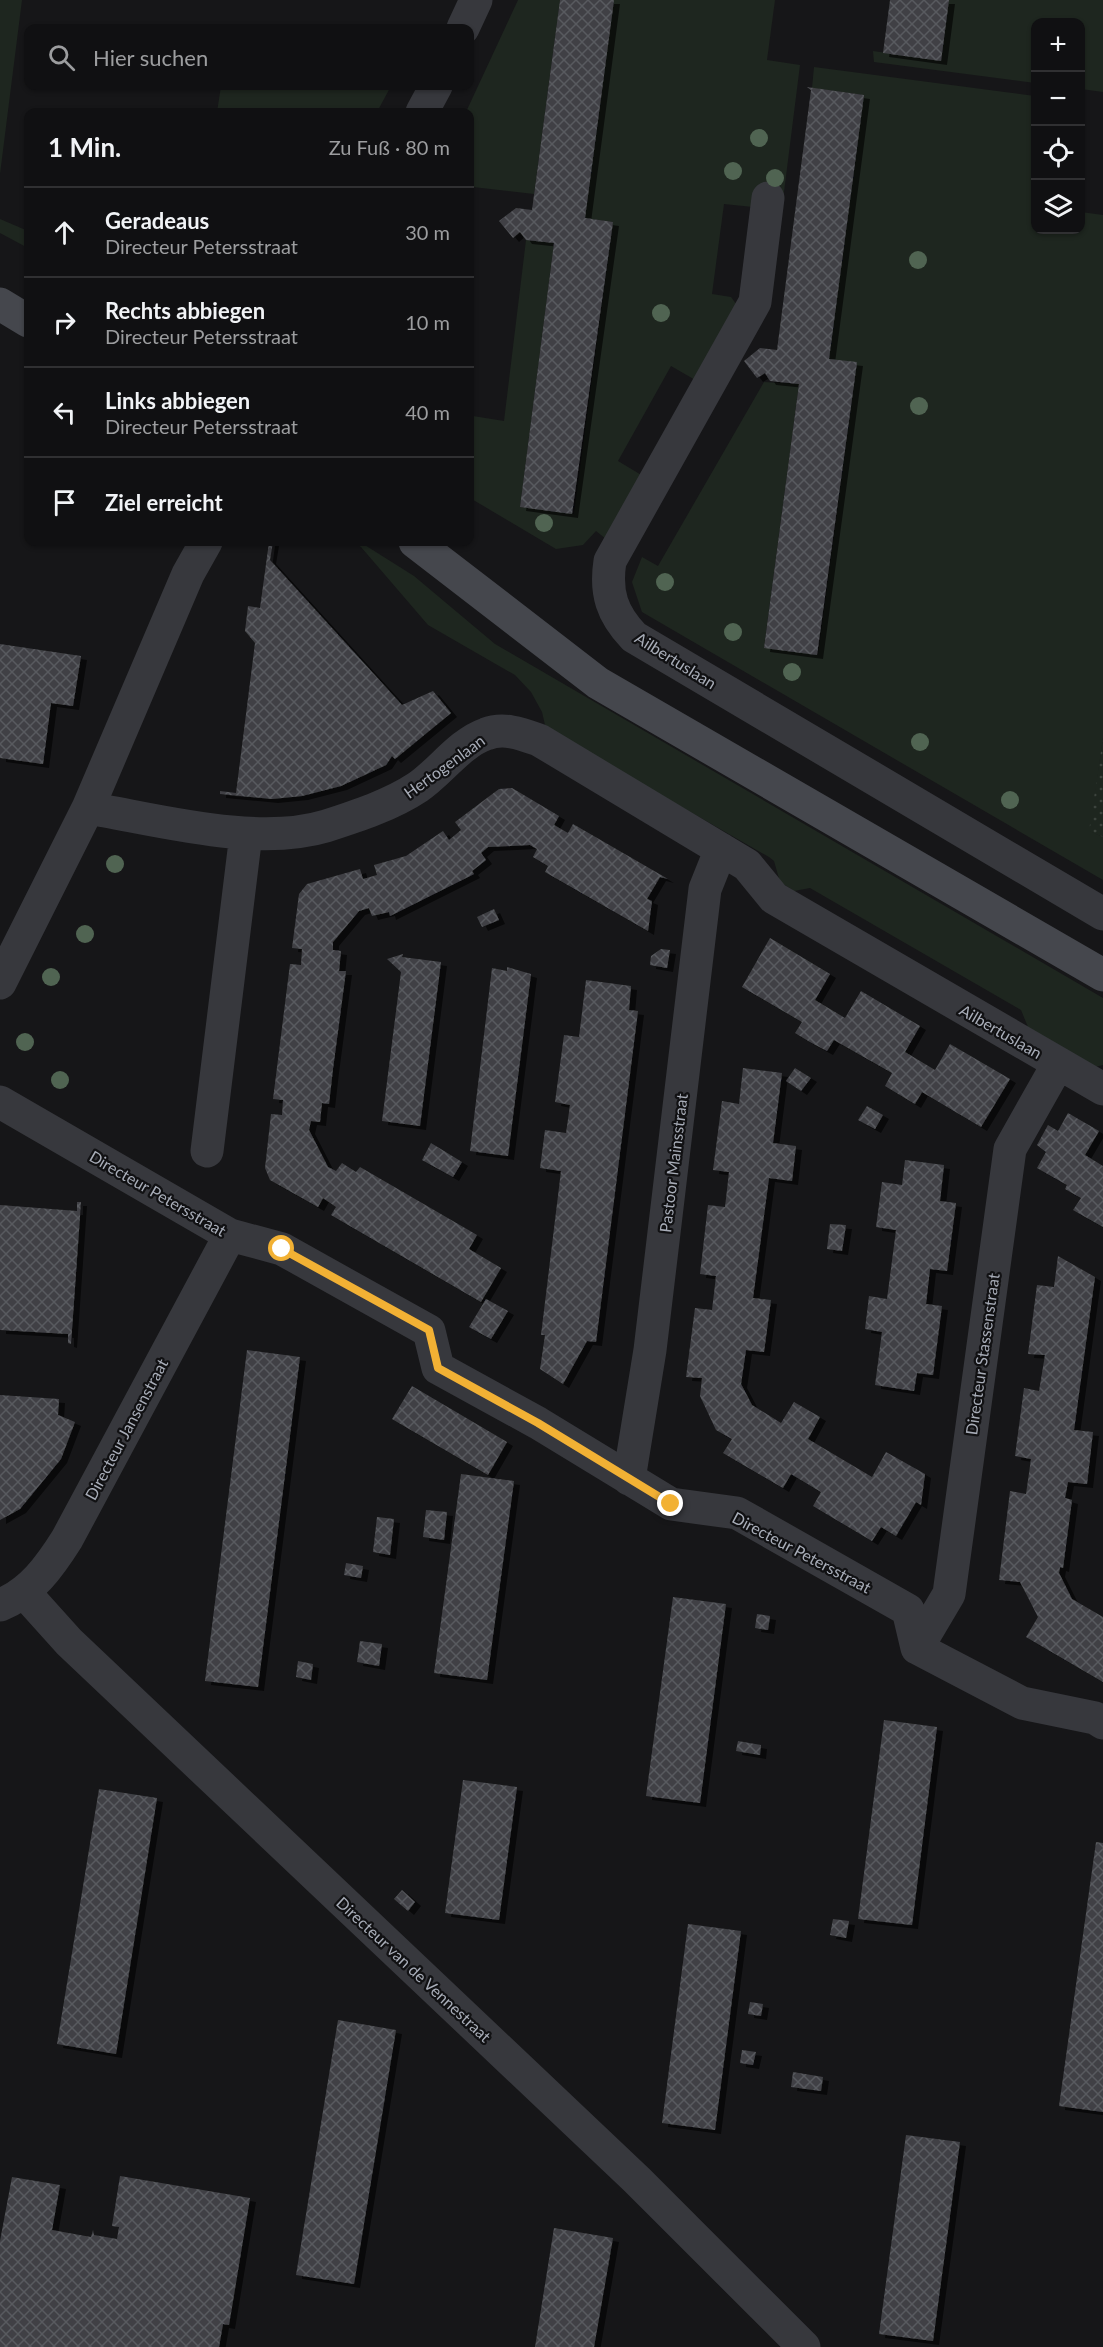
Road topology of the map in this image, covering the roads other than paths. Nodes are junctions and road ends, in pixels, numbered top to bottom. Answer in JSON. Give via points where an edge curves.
{"nodes":[{"id":1,"x":476,"y":0,"type":"edge"},
{"id":2,"x":465,"y":24,"type":"edge"},
{"id":3,"x":434,"y":90,"type":"edge"},
{"id":4,"x":424,"y":108,"type":"edge"},
{"id":5,"x":768,"y":198,"type":"dead end"},
{"id":6,"x":0,"y":304,"type":"edge"},
{"id":7,"x":24,"y":319,"type":"edge"},
{"id":8,"x":204,"y":546,"type":"edge"},
{"id":9,"x":420,"y":546,"type":"edge"},
{"id":10,"x":539,"y":740,"type":"joint"},
{"id":11,"x":88,"y":808,"type":"junction"},
{"id":12,"x":246,"y":834,"type":"junction"},
{"id":13,"x":722,"y":849,"type":"junction"},
{"id":14,"x":1103,"y":914,"type":"edge"},
{"id":15,"x":1103,"y":975,"type":"edge"},
{"id":16,"x":0,"y":983,"type":"edge"},
{"id":17,"x":1058,"y":1064,"type":"junction"},
{"id":18,"x":1103,"y":1089,"type":"edge"},
{"id":19,"x":0,"y":1102,"type":"edge"},
{"id":20,"x":207,"y":1151,"type":"dead end"},
{"id":21,"x":230,"y":1235,"type":"junction"},
{"id":22,"x":629,"y":1479,"type":"junction"},
{"id":23,"x":12,"y":1599,"type":"edge"},
{"id":24,"x":916,"y":1648,"type":"junction"},
{"id":25,"x":1103,"y":1723,"type":"edge"},
{"id":26,"x":804,"y":2347,"type":"edge"}],
"edges":[{"from":1,"to":2,"type":"street"},
{"from":3,"to":4,"type":"street"},
{"from":5,"to":14,"type":"street","name":"Ailbertuslaan","via":[[755,302],[610,561],[609,597],[615,613],[634,637]]},
{"from":6,"to":7,"type":"main road"},
{"from":8,"to":11,"type":"street"},
{"from":9,"to":15,"type":"main road","via":[[598,683]]},
{"from":10,"to":12,"type":"street","name":"Hertogenlaan","via":[[516,731],[485,734],[418,787],[375,808],[323,827]]},
{"from":10,"to":13,"type":"street","name":"Ailbertuslaan"},
{"from":11,"to":12,"type":"street","name":"Hertogenlaan"},
{"from":11,"to":16,"type":"street"},
{"from":12,"to":20,"type":"street"},
{"from":13,"to":17,"type":"street","name":"Ailbertuslaan","via":[[747,865],[774,898]]},
{"from":13,"to":22,"type":"street","name":"Pastoor Mainsstraat","via":[[705,889],[650,1350]]},
{"from":17,"to":18,"type":"street","name":"Ailbertuslaan"},
{"from":17,"to":24,"type":"street","name":"Directeur Stassenstraat","via":[[1010,1149],[949,1594]]},
{"from":19,"to":21,"type":"street","name":"Directeur Petersstraat"},
{"from":21,"to":22,"type":"street","name":"Directeur Petersstraat","via":[[282,1249],[429,1330],[438,1368]]},
{"from":21,"to":23,"type":"street","name":"Directeur Jansenstraat","via":[[67,1539],[47,1570]]},
{"from":22,"to":24,"type":"street","name":"Directeur Petersstraat","via":[[671,1504],[737,1513],[908,1610]]},
{"from":23,"to":26,"type":"street","name":"Directeur van de Vennestraat","via":[[69,1642],[637,2180]]},
{"from":24,"to":25,"type":"street","via":[[1022,1703]]}]}
